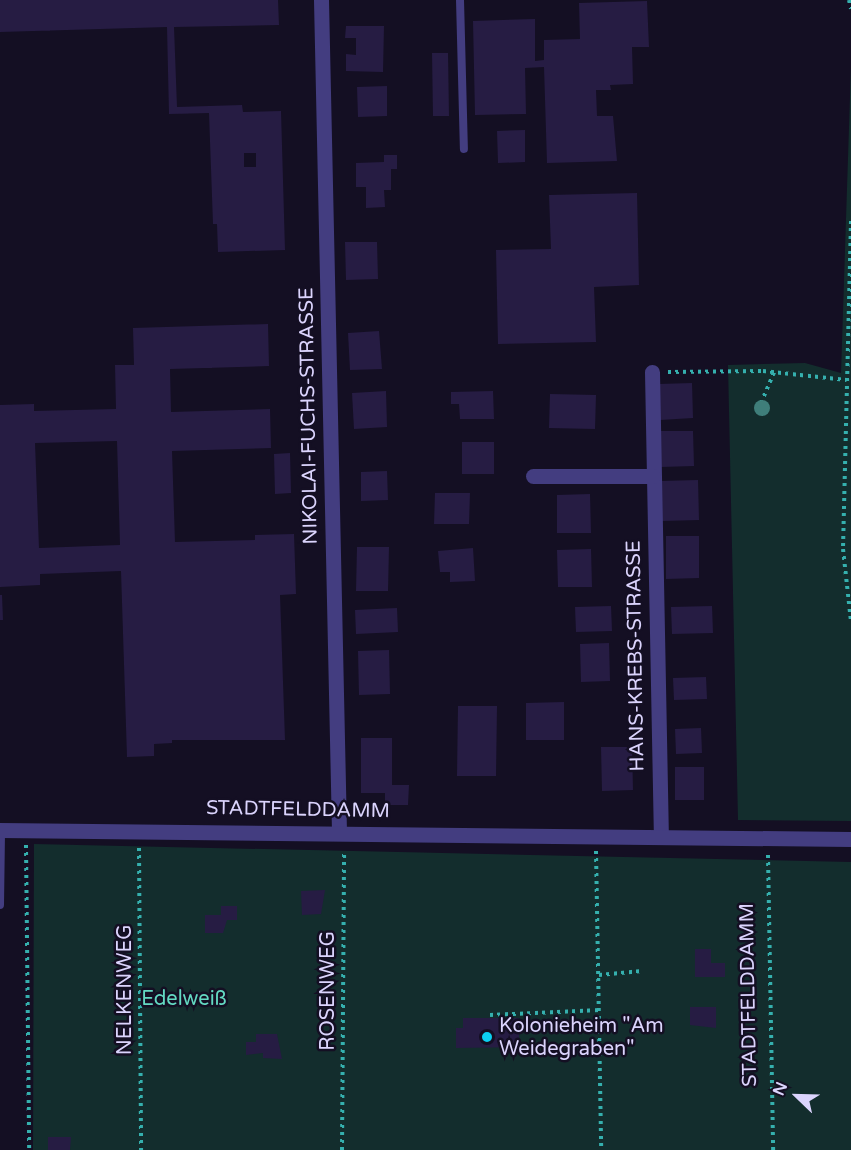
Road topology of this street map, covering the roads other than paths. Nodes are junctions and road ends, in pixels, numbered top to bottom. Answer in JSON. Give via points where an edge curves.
{"nodes":[{"id":1,"x":321,"y":0,"type":"edge"},
{"id":2,"x":460,"y":0,"type":"edge"},
{"id":3,"x":464,"y":149,"type":"dead end"},
{"id":4,"x":652,"y":372,"type":"road end"},
{"id":5,"x":533,"y":476,"type":"dead end"},
{"id":6,"x":653,"y":476,"type":"junction"},
{"id":7,"x":1,"y":830,"type":"edge"},
{"id":8,"x":342,"y":831,"type":"junction"},
{"id":9,"x":661,"y":836,"type":"junction"},
{"id":10,"x":851,"y":839,"type":"edge"},
{"id":11,"x":0,"y":905,"type":"edge"}],
"edges":[{"from":1,"to":8,"type":"street","name":"NIKOLAI-FUCHS-STRASSE"},
{"from":2,"to":3,"type":"lane"},
{"from":4,"to":6,"type":"street","name":"HANS-KREBS-STRASSE"},
{"from":5,"to":6,"type":"street"},
{"from":6,"to":9,"type":"street","name":"HANS-KREBS-STRASSE"},
{"from":7,"to":8,"type":"street","name":"STADTFELDDAMM"},
{"from":7,"to":11,"type":"lane"},
{"from":8,"to":9,"type":"street","name":"STADTFELDDAMM"},
{"from":9,"to":10,"type":"street","name":"STADTFELDDAMM"}]}
